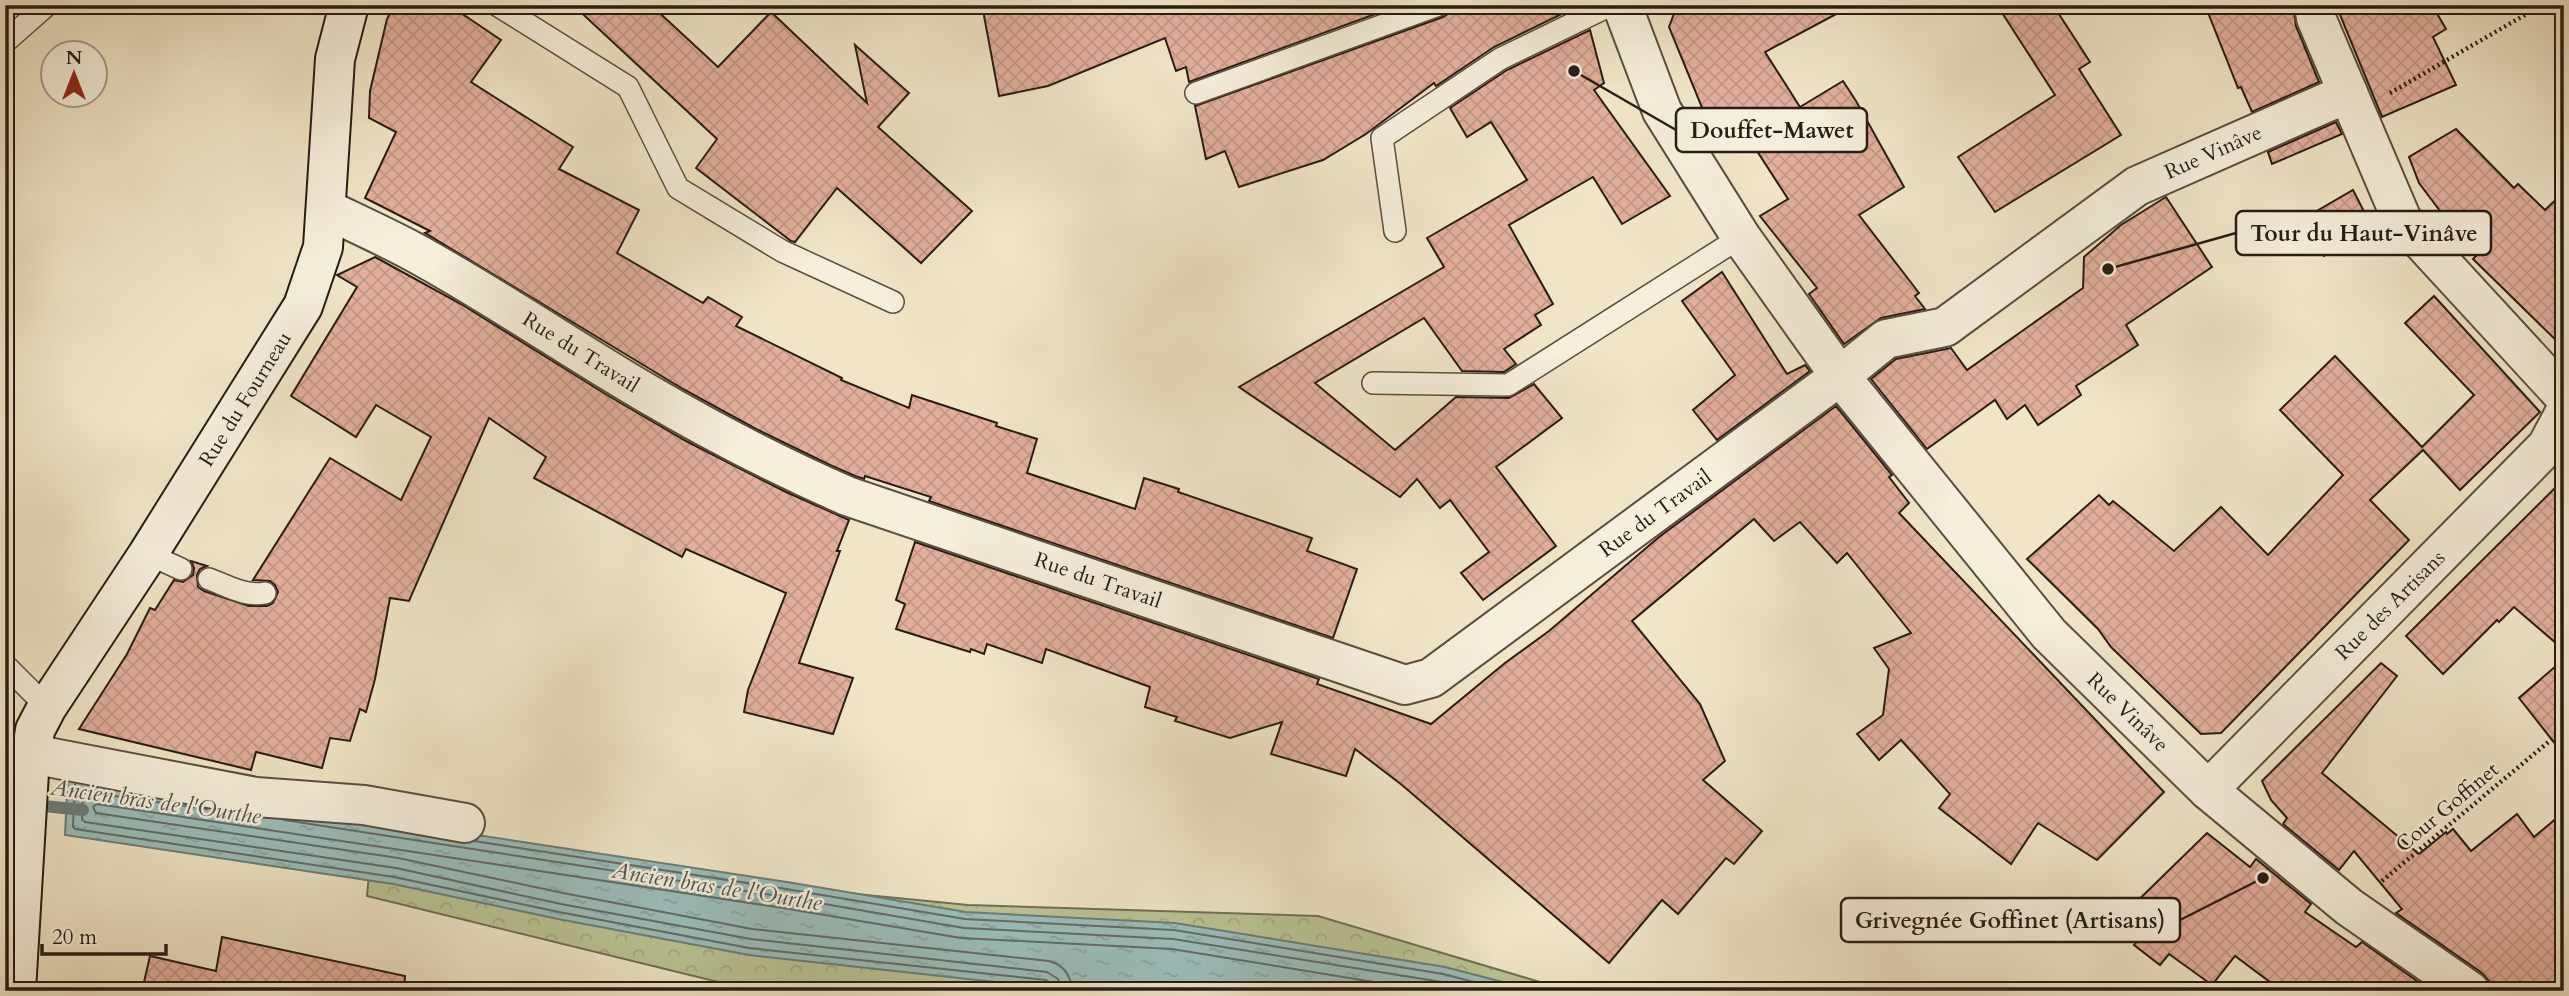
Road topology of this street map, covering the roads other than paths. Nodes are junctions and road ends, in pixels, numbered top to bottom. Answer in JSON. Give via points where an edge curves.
{"nodes":[{"id":1,"x":47,"y":5,"type":"edge"},
{"id":2,"x":349,"y":5,"type":"edge"},
{"id":3,"x":498,"y":5,"type":"edge"},
{"id":4,"x":1439,"y":5,"type":"edge"},
{"id":5,"x":1611,"y":5,"type":"edge"},
{"id":6,"x":1622,"y":5,"type":"edge"},
{"id":7,"x":2314,"y":5,"type":"edge"},
{"id":8,"x":5,"y":42,"type":"edge"},
{"id":9,"x":1196,"y":93,"type":"dead end"},
{"id":10,"x":2352,"y":102,"type":"junction"},
{"id":11,"x":326,"y":209,"type":"junction"},
{"id":12,"x":1395,"y":232,"type":"dead end"},
{"id":13,"x":1741,"y":237,"type":"junction"},
{"id":14,"x":893,"y":303,"type":"dead end"},
{"id":15,"x":1840,"y":376,"type":"junction"},
{"id":16,"x":1373,"y":383,"type":"dead end"},
{"id":17,"x":2564,"y":395,"type":"edge"},
{"id":18,"x":2564,"y":414,"type":"edge"},
{"id":19,"x":209,"y":579,"type":"dead end"},
{"id":20,"x":265,"y":593,"type":"dead end"},
{"id":21,"x":5,"y":665,"type":"edge"},
{"id":22,"x":47,"y":707,"type":"junction"},
{"id":23,"x":31,"y":763,"type":"junction"},
{"id":24,"x":2208,"y":790,"type":"junction"},
{"id":25,"x":465,"y":823,"type":"dead end"},
{"id":26,"x":16,"y":991,"type":"edge"},
{"id":27,"x":2470,"y":991,"type":"edge"}],
"edges":[{"from":1,"to":8,"type":"lane"},
{"from":2,"to":11,"type":"street","name":"Rue du Fourneau","via":[[335,59]]},
{"from":3,"to":14,"type":"lane","via":[[628,87],[678,188],[782,251]]},
{"from":4,"to":9,"type":"lane"},
{"from":5,"to":12,"type":"lane","via":[[1500,59],[1382,138]]},
{"from":6,"to":13,"type":"street","name":"Rue Vinâve","via":[[1662,111]]},
{"from":7,"to":10,"type":"street"},
{"from":10,"to":15,"type":"street","name":"Rue Vinâve","via":[[2137,186],[1945,327],[1886,339]]},
{"from":10,"to":17,"type":"street","via":[[2402,220]]},
{"from":11,"to":15,"type":"street","name":"Rue du Travail","via":[[412,251],[732,442],[847,496],[1405,685],[1431,678]]},
{"from":11,"to":22,"type":"street","name":"Rue du Fourneau","via":[[323,247],[303,306],[164,561]]},
{"from":13,"to":15,"type":"street","name":"Rue Vinâve"},
{"from":13,"to":16,"type":"lane","via":[[1508,385]]},
{"from":15,"to":24,"type":"street","name":"Rue Vinâve","via":[[2049,634]]},
{"from":18,"to":24,"type":"street","name":"Rue des Artisans","via":[[2547,446]]},
{"from":19,"to":20,"type":"lane","via":[[254,595]]},
{"from":21,"to":22,"type":"lane"},
{"from":22,"to":23,"type":"street","name":"Rue du Fourneau","via":[[36,730]]},
{"from":23,"to":25,"type":"street","via":[[256,797],[364,805]]},
{"from":23,"to":26,"type":"street","name":"Rue du Fourneau"},
{"from":24,"to":27,"type":"street","name":"Rue Vinâve","via":[[2349,907]]}]}
